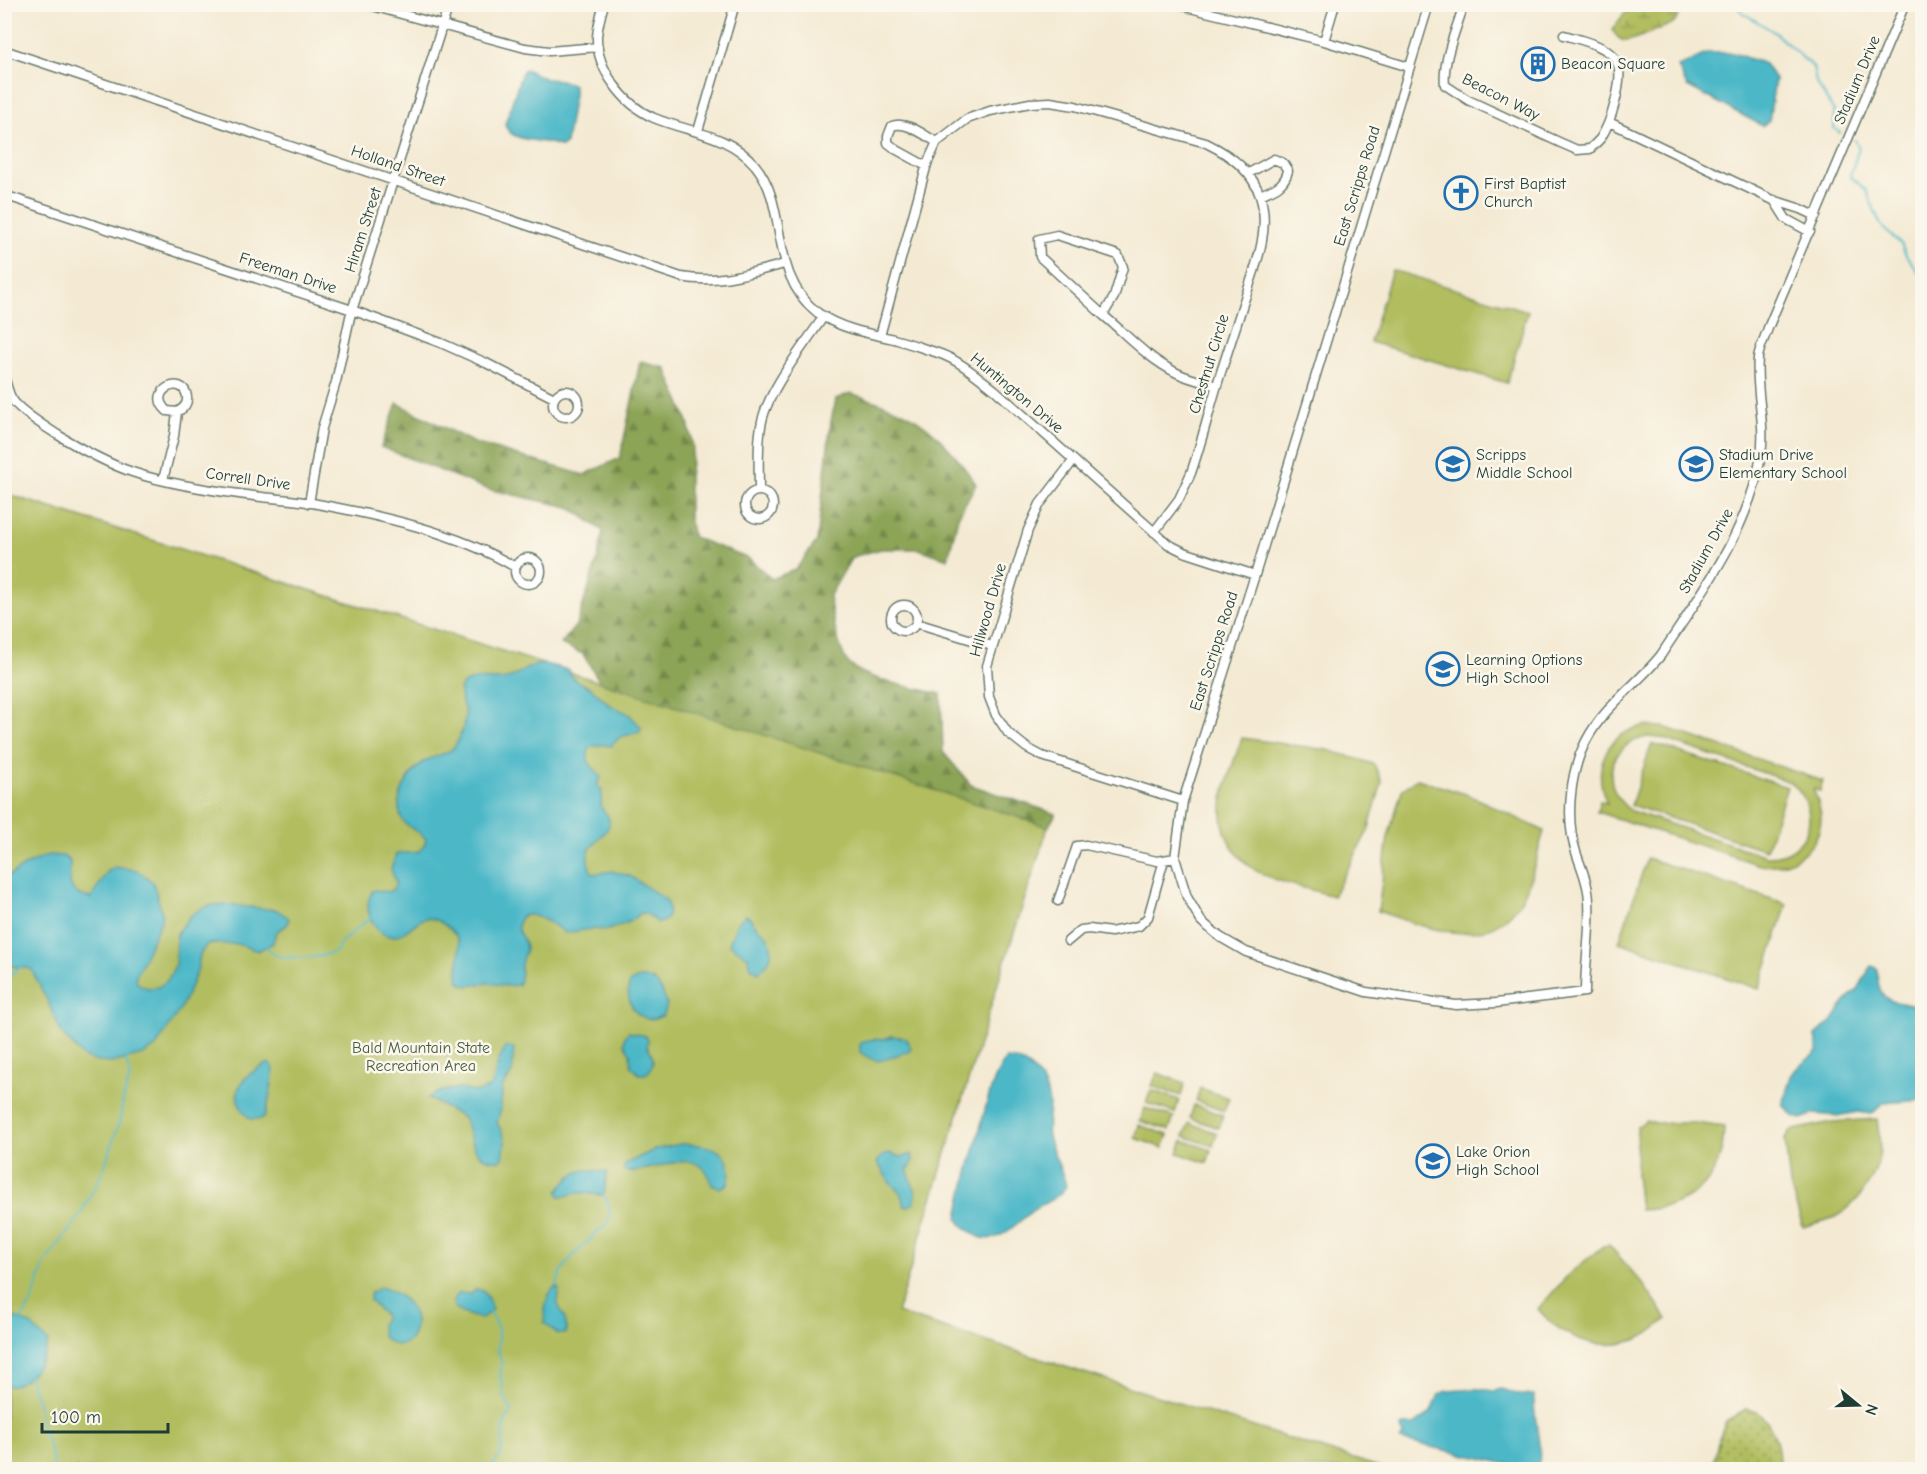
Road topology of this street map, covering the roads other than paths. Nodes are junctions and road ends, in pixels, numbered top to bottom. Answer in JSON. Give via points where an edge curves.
{"nodes":[{"id":1,"x":365,"y":4,"type":"edge"},
{"id":2,"x":449,"y":4,"type":"edge"},
{"id":3,"x":604,"y":4,"type":"edge"},
{"id":4,"x":735,"y":4,"type":"edge"},
{"id":5,"x":1182,"y":4,"type":"edge"},
{"id":6,"x":1335,"y":4,"type":"edge"},
{"id":7,"x":1429,"y":4,"type":"edge"},
{"id":8,"x":1464,"y":4,"type":"edge"},
{"id":9,"x":1905,"y":4,"type":"edge"},
{"id":10,"x":442,"y":25,"type":"junction"},
{"id":11,"x":1564,"y":35,"type":"dead end"},
{"id":12,"x":1324,"y":41,"type":"junction"},
{"id":13,"x":598,"y":47,"type":"junction"},
{"id":14,"x":4,"y":50,"type":"edge"},
{"id":15,"x":1409,"y":67,"type":"junction"},
{"id":16,"x":1609,"y":122,"type":"junction"},
{"id":17,"x":698,"y":130,"type":"junction"},
{"id":18,"x":938,"y":142,"type":"junction"},
{"id":19,"x":926,"y":166,"type":"junction"},
{"id":20,"x":1249,"y":173,"type":"junction"},
{"id":21,"x":394,"y":180,"type":"junction"},
{"id":22,"x":1260,"y":195,"type":"junction"},
{"id":23,"x":6,"y":196,"type":"edge"},
{"id":24,"x":1773,"y":200,"type":"junction"},
{"id":25,"x":4,"y":216,"type":"edge"},
{"id":26,"x":1816,"y":216,"type":"junction"},
{"id":27,"x":1810,"y":232,"type":"junction"},
{"id":28,"x":785,"y":264,"type":"junction"},
{"id":29,"x":352,"y":310,"type":"junction"},
{"id":30,"x":1103,"y":315,"type":"junction"},
{"id":31,"x":824,"y":316,"type":"junction"},
{"id":32,"x":880,"y":336,"type":"junction"},
{"id":33,"x":4,"y":377,"type":"edge"},
{"id":34,"x":1217,"y":386,"type":"junction"},
{"id":35,"x":554,"y":398,"type":"dead end"},
{"id":36,"x":177,"y":412,"type":"dead end"},
{"id":37,"x":1073,"y":461,"type":"junction"},
{"id":38,"x":163,"y":480,"type":"junction"},
{"id":39,"x":759,"y":491,"type":"dead end"},
{"id":40,"x":309,"y":503,"type":"junction"},
{"id":41,"x":1154,"y":532,"type":"junction"},
{"id":42,"x":515,"y":567,"type":"dead end"},
{"id":43,"x":1255,"y":575,"type":"junction"},
{"id":44,"x":916,"y":623,"type":"dead end"},
{"id":45,"x":992,"y":646,"type":"junction"},
{"id":46,"x":1183,"y":801,"type":"junction"},
{"id":47,"x":1174,"y":858,"type":"junction"},
{"id":48,"x":1164,"y":860,"type":"junction"},
{"id":49,"x":1058,"y":901,"type":"dead end"},
{"id":50,"x":1068,"y":941,"type":"dead end"},
{"id":51,"x":1585,"y":993,"type":"joint"}],
"edges":[{"from":1,"to":10,"type":"street"},
{"from":2,"to":10,"type":"street","name":"Hiram Street"},
{"from":3,"to":13,"type":"street","name":"Huntington Drive"},
{"from":4,"to":17,"type":"street"},
{"from":5,"to":12,"type":"street"},
{"from":6,"to":12,"type":"street"},
{"from":7,"to":15,"type":"street","name":"East Scripps Road"},
{"from":8,"to":16,"type":"street","name":"Beacon Way","via":[[1444,75],[1445,85],[1577,150],[1590,149]]},
{"from":9,"to":26,"type":"street","name":"Stadium Drive"},
{"from":10,"to":13,"type":"street","via":[[525,48],[549,51]]},
{"from":10,"to":21,"type":"street","name":"Hiram Street"},
{"from":11,"to":16,"type":"street","name":"Beacon Way","via":[[1607,51],[1617,62],[1619,86]]},
{"from":12,"to":15,"type":"street"},
{"from":13,"to":17,"type":"street","name":"Huntington Drive","via":[[609,77],[633,104],[652,117]]},
{"from":14,"to":21,"type":"street","name":"Holland Street"},
{"from":15,"to":43,"type":"street","name":"East Scripps Road"},
{"from":16,"to":24,"type":"street"},
{"from":17,"to":28,"type":"street","name":"Huntington Drive","via":[[723,140],[756,166],[768,186]]},
{"from":18,"to":19,"type":"street","name":"Chestnut Circle"},
{"from":18,"to":19,"type":"street","via":[[904,125],[892,126],[888,143]]},
{"from":18,"to":20,"type":"street","name":"Chestnut Circle","via":[[967,119],[990,111],[1050,102],[1206,143],[1223,151]]},
{"from":19,"to":32,"type":"street","name":"Chestnut Circle"},
{"from":20,"to":22,"type":"street","name":"Chestnut Circle"},
{"from":20,"to":22,"type":"street","via":[[1274,159],[1288,171],[1279,187]]},
{"from":21,"to":28,"type":"street","name":"Holland Street","via":[[688,278],[724,279]]},
{"from":21,"to":29,"type":"street","name":"Hiram Street"},
{"from":22,"to":34,"type":"street","name":"Chestnut Circle","via":[[1264,217],[1260,248]]},
{"from":23,"to":25,"type":"street"},
{"from":23,"to":29,"type":"street","name":"Freeman Drive"},
{"from":24,"to":26,"type":"street"},
{"from":24,"to":27,"type":"street","via":[[1786,219]]},
{"from":26,"to":27,"type":"street","name":"Stadium Drive"},
{"from":27,"to":51,"type":"street","name":"Stadium Drive","via":[[1758,356],[1763,432],[1761,456],[1745,512],[1727,551],[1661,655],[1606,711],[1578,760],[1570,801],[1573,837],[1589,900]]},
{"from":28,"to":31,"type":"street","name":"Huntington Drive","via":[[798,292]]},
{"from":29,"to":35,"type":"street","name":"Freeman Drive","via":[[441,343]]},
{"from":29,"to":40,"type":"street","name":"Hiram Street","via":[[322,428]]},
{"from":30,"to":30,"type":"street","via":[[1114,297],[1123,267],[1118,255],[1057,235],[1039,239],[1040,257]]},
{"from":30,"to":34,"type":"street","via":[[1163,366]]},
{"from":31,"to":32,"type":"street","name":"Huntington Drive"},
{"from":31,"to":39,"type":"street","via":[[766,406],[760,434]]},
{"from":32,"to":37,"type":"street","name":"Huntington Drive","via":[[939,353],[970,370]]},
{"from":33,"to":38,"type":"street","name":"Correll Drive","via":[[12,400],[48,429],[106,461]]},
{"from":34,"to":41,"type":"street","name":"Chestnut Circle","via":[[1191,473],[1179,499]]},
{"from":36,"to":38,"type":"street"},
{"from":37,"to":41,"type":"street","name":"Huntington Drive"},
{"from":37,"to":45,"type":"street","name":"Hillwood Drive","via":[[1032,521]]},
{"from":38,"to":40,"type":"street","name":"Correll Drive"},
{"from":40,"to":42,"type":"street","name":"Correll Drive","via":[[394,520],[450,538]]},
{"from":41,"to":43,"type":"street","name":"Huntington Drive","via":[[1184,552]]},
{"from":43,"to":46,"type":"street","name":"East Scripps Road"},
{"from":44,"to":45,"type":"street"},
{"from":45,"to":46,"type":"street","name":"Hillwood Drive","via":[[987,666],[989,697],[1008,733],[1042,756]]},
{"from":46,"to":47,"type":"street","name":"East Scripps Road"},
{"from":47,"to":48,"type":"street"},
{"from":47,"to":51,"type":"street","name":"East Scripps Road","via":[[1187,897],[1201,921],[1220,937],[1246,952],[1358,990],[1456,1005]]},
{"from":48,"to":49,"type":"street","via":[[1077,846]]},
{"from":48,"to":50,"type":"street","via":[[1148,917],[1139,926],[1111,932],[1081,930]]}]}
